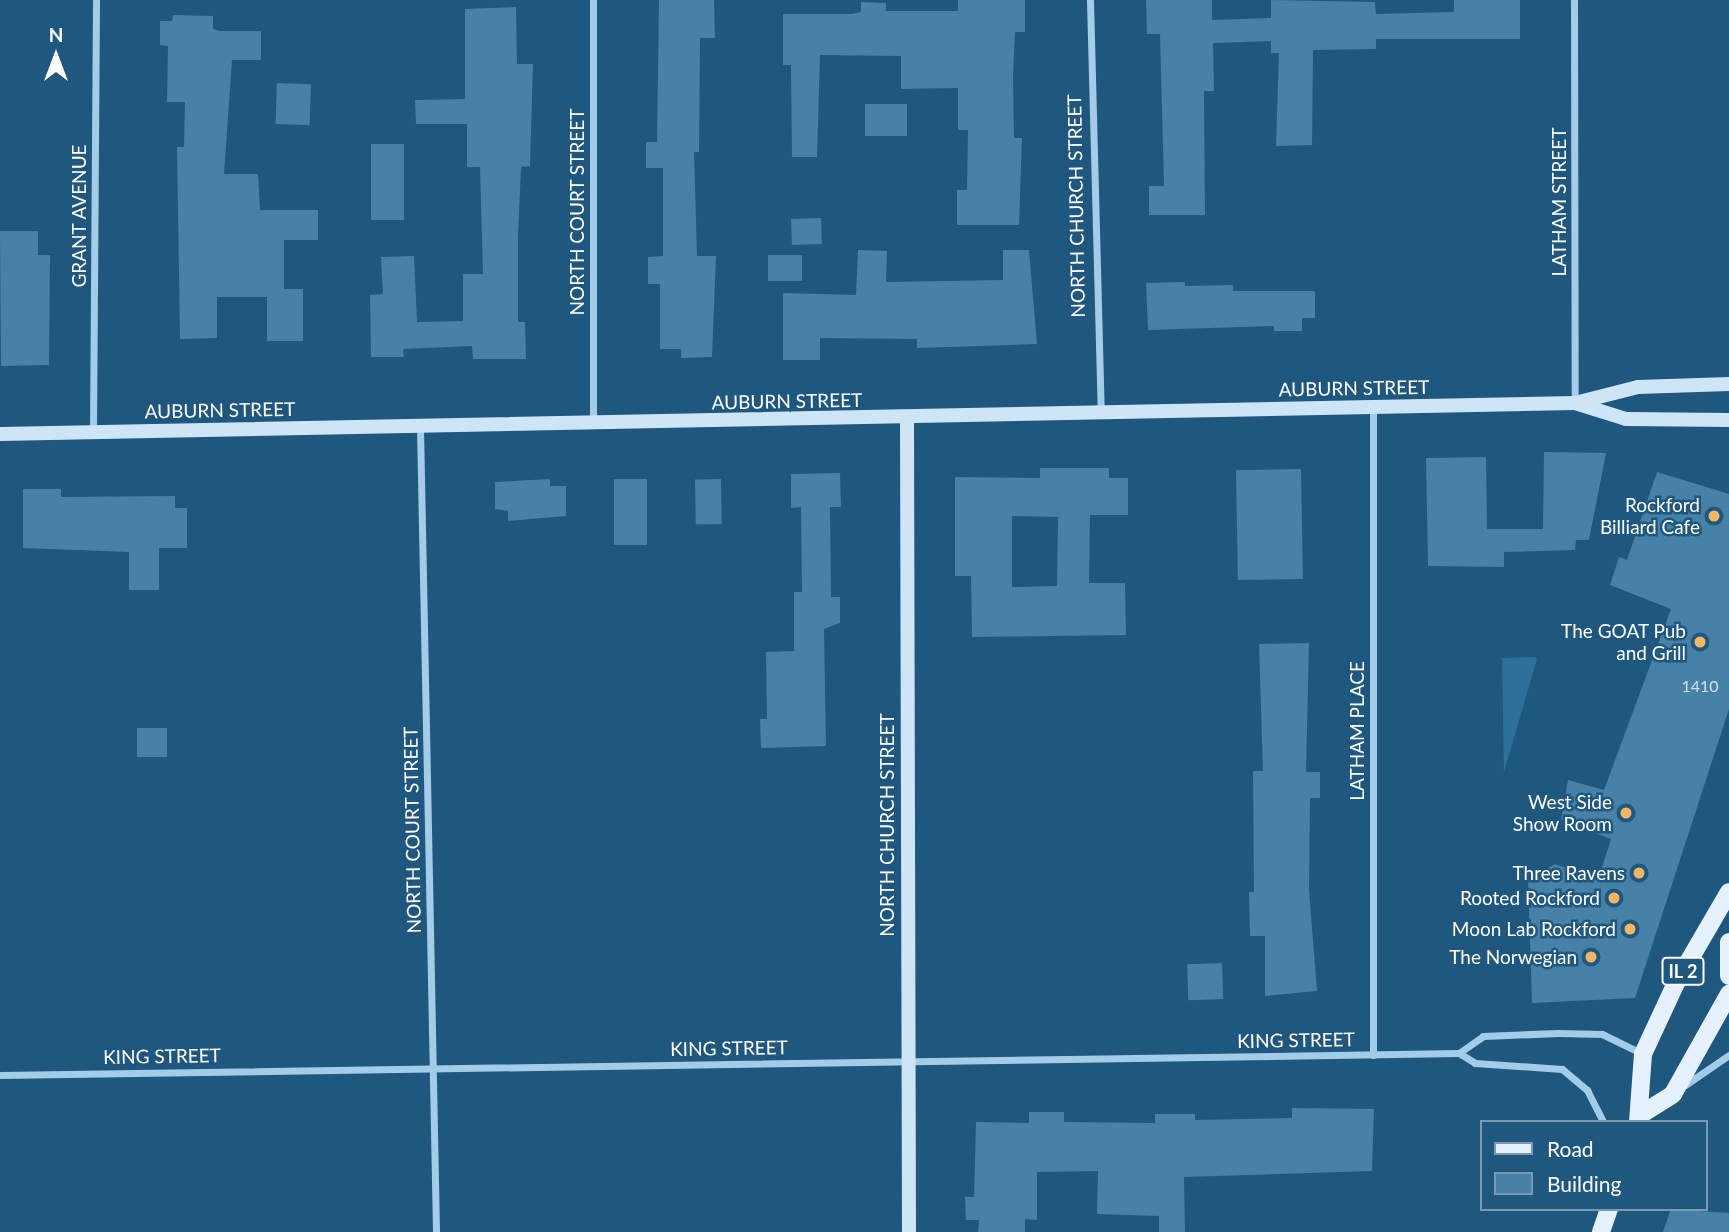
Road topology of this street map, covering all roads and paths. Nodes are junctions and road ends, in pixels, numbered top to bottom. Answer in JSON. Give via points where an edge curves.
{"nodes":[{"id":1,"x":96,"y":0,"type":"edge"},
{"id":2,"x":593,"y":0,"type":"edge"},
{"id":3,"x":1090,"y":0,"type":"edge"},
{"id":4,"x":1574,"y":0,"type":"edge"},
{"id":5,"x":1729,"y":384,"type":"edge"},
{"id":6,"x":1575,"y":403,"type":"junction"},
{"id":7,"x":1373,"y":408,"type":"junction"},
{"id":8,"x":1101,"y":411,"type":"junction"},
{"id":9,"x":907,"y":418,"type":"junction"},
{"id":10,"x":1729,"y":420,"type":"edge"},
{"id":11,"x":593,"y":424,"type":"junction"},
{"id":12,"x":420,"y":427,"type":"junction"},
{"id":13,"x":93,"y":432,"type":"junction"},
{"id":14,"x":0,"y":434,"type":"edge"},
{"id":15,"x":1729,"y":892,"type":"edge"},
{"id":16,"x":1729,"y":942,"type":"edge"},
{"id":17,"x":1729,"y":976,"type":"edge"},
{"id":18,"x":1729,"y":994,"type":"edge"},
{"id":19,"x":1459,"y":1053,"type":"junction"},
{"id":20,"x":1643,"y":1054,"type":"junction"},
{"id":21,"x":1373,"y":1055,"type":"junction"},
{"id":22,"x":1729,"y":1055,"type":"edge"},
{"id":23,"x":906,"y":1061,"type":"junction"},
{"id":24,"x":433,"y":1068,"type":"junction"},
{"id":25,"x":0,"y":1075,"type":"edge"},
{"id":26,"x":1673,"y":1094,"type":"junction"},
{"id":27,"x":1639,"y":1118,"type":"edge"},
{"id":28,"x":1601,"y":1120,"type":"edge"},
{"id":29,"x":1608,"y":1211,"type":"edge"},
{"id":30,"x":436,"y":1232,"type":"edge"},
{"id":31,"x":909,"y":1232,"type":"edge"},
{"id":32,"x":1601,"y":1232,"type":"edge"}],
"edges":[{"from":1,"to":13,"type":"street","name":"GRANT AVENUE"},
{"from":2,"to":11,"type":"street","name":"NORTH COURT STREET"},
{"from":3,"to":8,"type":"street","name":"NORTH CHURCH STREET"},
{"from":4,"to":6,"type":"street","name":"LATHAM STREET"},
{"from":5,"to":6,"type":"main road","name":"AUBURN STREET","via":[[1639,387]]},
{"from":6,"to":7,"type":"main road","name":"AUBURN STREET"},
{"from":6,"to":10,"type":"main road","name":"AUBURN STREET","via":[[1626,419]]},
{"from":7,"to":8,"type":"main road","name":"AUBURN STREET"},
{"from":7,"to":21,"type":"street","name":"LATHAM PLACE"},
{"from":8,"to":9,"type":"main road","name":"AUBURN STREET"},
{"from":9,"to":11,"type":"main road","name":"AUBURN STREET"},
{"from":9,"to":23,"type":"main road","name":"NORTH CHURCH STREET"},
{"from":11,"to":12,"type":"main road","name":"AUBURN STREET"},
{"from":12,"to":13,"type":"main road","name":"AUBURN STREET"},
{"from":12,"to":24,"type":"street","name":"NORTH COURT STREET"},
{"from":13,"to":14,"type":"main road","name":"AUBURN STREET"},
{"from":15,"to":20,"type":"main road","number":"IL 2","via":[[1676,983]]},
{"from":16,"to":17,"type":"main road"},
{"from":18,"to":26,"type":"main road","number":"IL 2"},
{"from":19,"to":20,"type":"street","name":"KING STREET","via":[[1483,1036],[1558,1032],[1602,1034]]},
{"from":19,"to":21,"type":"street","name":"KING STREET"},
{"from":19,"to":28,"type":"street","name":"KING STREET","via":[[1475,1063],[1562,1069],[1587,1090]]},
{"from":20,"to":27,"type":"main road","number":"IL 2"},
{"from":21,"to":23,"type":"street","name":"KING STREET"},
{"from":22,"to":26,"type":"street"},
{"from":23,"to":24,"type":"street","name":"KING STREET"},
{"from":23,"to":31,"type":"main road","name":"NORTH CHURCH STREET"},
{"from":24,"to":25,"type":"street","name":"KING STREET"},
{"from":24,"to":30,"type":"street","name":"NORTH COURT STREET"},
{"from":26,"to":27,"type":"main road","number":"IL 2"},
{"from":29,"to":32,"type":"main road"}]}
